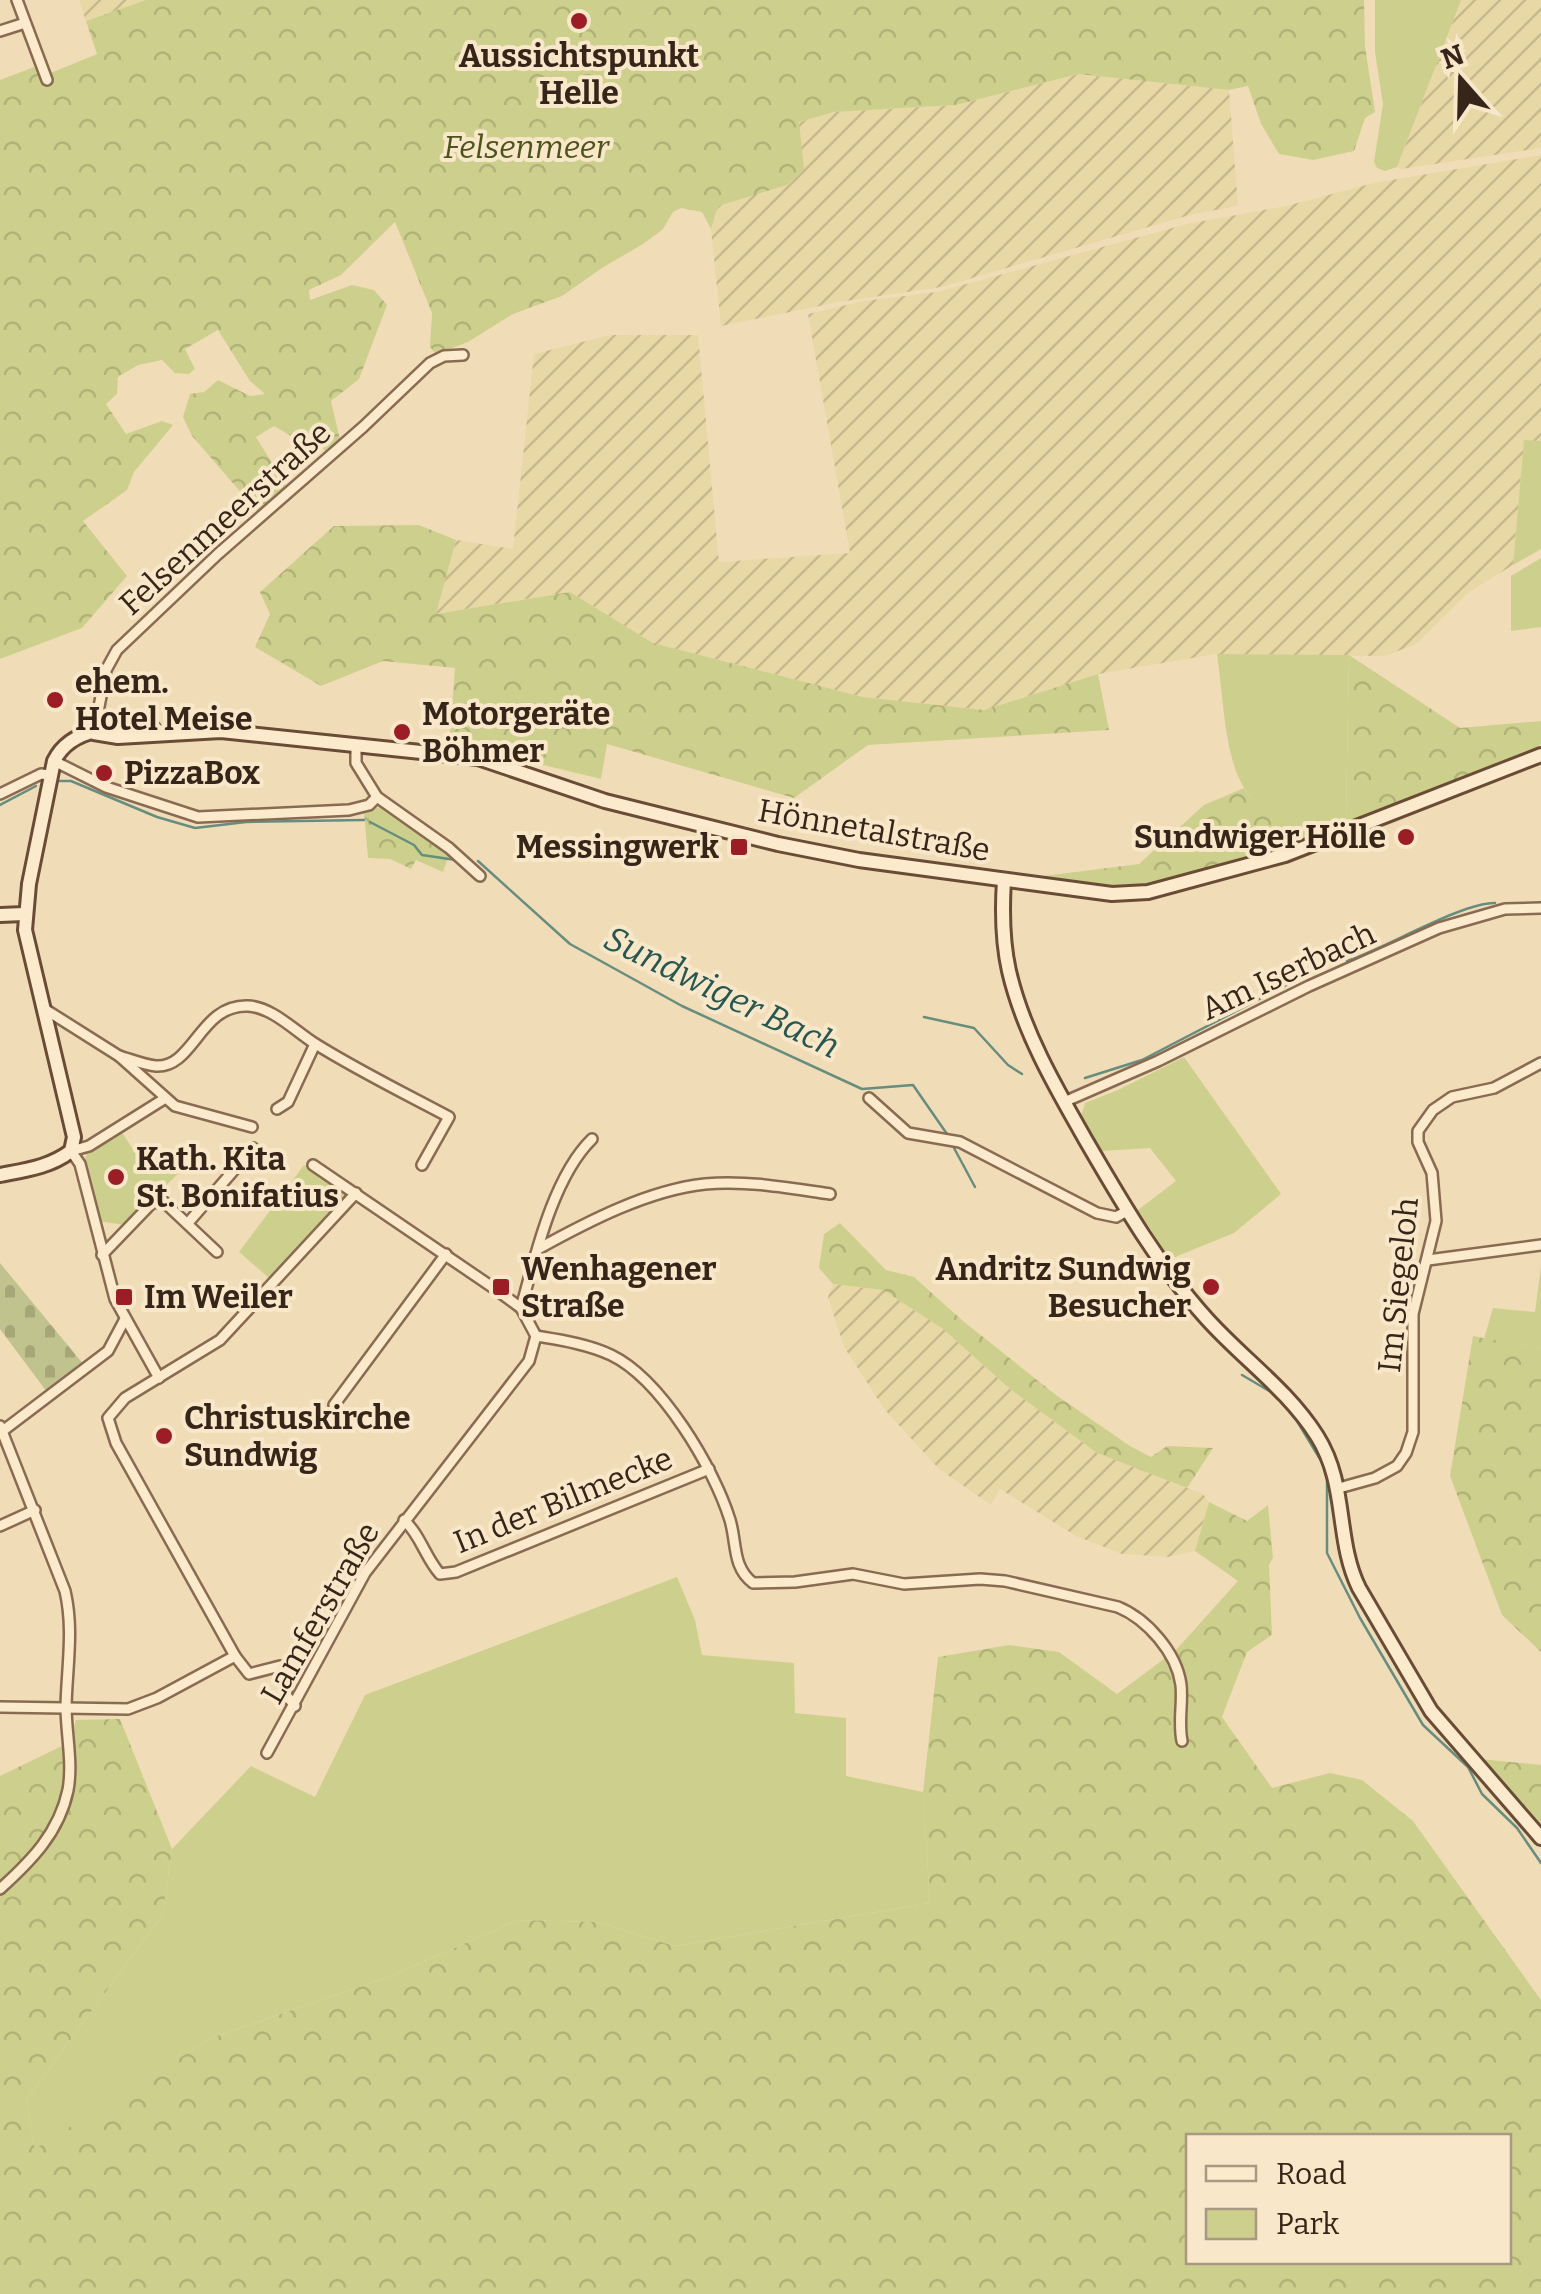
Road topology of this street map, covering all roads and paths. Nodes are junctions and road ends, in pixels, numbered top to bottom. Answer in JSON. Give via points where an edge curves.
{"nodes":[{"id":1,"x":16,"y":0,"type":"edge"},
{"id":2,"x":25,"y":22,"type":"junction"},
{"id":3,"x":0,"y":31,"type":"edge"},
{"id":4,"x":47,"y":80,"type":"dead end"},
{"id":5,"x":464,"y":356,"type":"dead end"},
{"id":6,"x":94,"y":733,"type":"junction"},
{"id":7,"x":356,"y":746,"type":"junction"},
{"id":8,"x":1541,"y":755,"type":"edge"},
{"id":9,"x":54,"y":761,"type":"junction"},
{"id":10,"x":50,"y":775,"type":"junction"},
{"id":11,"x":0,"y":794,"type":"edge"},
{"id":12,"x":377,"y":797,"type":"junction"},
{"id":13,"x":480,"y":876,"type":"dead end"},
{"id":14,"x":1004,"y":880,"type":"junction"},
{"id":15,"x":1541,"y":908,"type":"edge"},
{"id":16,"x":24,"y":914,"type":"junction"},
{"id":17,"x":0,"y":915,"type":"edge"},
{"id":18,"x":43,"y":1008,"type":"junction"},
{"id":19,"x":315,"y":1044,"type":"junction"},
{"id":20,"x":119,"y":1056,"type":"junction"},
{"id":21,"x":1541,"y":1064,"type":"edge"},
{"id":22,"x":164,"y":1098,"type":"junction"},
{"id":23,"x":869,"y":1098,"type":"dead end"},
{"id":24,"x":1064,"y":1102,"type":"junction"},
{"id":25,"x":277,"y":1109,"type":"dead end"},
{"id":26,"x":252,"y":1127,"type":"dead end"},
{"id":27,"x":592,"y":1140,"type":"dead end"},
{"id":28,"x":253,"y":1148,"type":"dead end"},
{"id":29,"x":72,"y":1151,"type":"junction"},
{"id":30,"x":313,"y":1165,"type":"dead end"},
{"id":31,"x":422,"y":1165,"type":"dead end"},
{"id":32,"x":0,"y":1174,"type":"edge"},
{"id":33,"x":356,"y":1194,"type":"junction"},
{"id":34,"x":830,"y":1194,"type":"dead end"},
{"id":35,"x":1127,"y":1212,"type":"junction"},
{"id":36,"x":188,"y":1224,"type":"junction"},
{"id":37,"x":1541,"y":1245,"type":"edge"},
{"id":38,"x":538,"y":1248,"type":"junction"},
{"id":39,"x":217,"y":1252,"type":"dead end"},
{"id":40,"x":102,"y":1254,"type":"junction"},
{"id":41,"x":446,"y":1254,"type":"junction"},
{"id":42,"x":1428,"y":1260,"type":"junction"},
{"id":43,"x":521,"y":1308,"type":"junction"},
{"id":44,"x":124,"y":1319,"type":"junction"},
{"id":45,"x":536,"y":1336,"type":"junction"},
{"id":46,"x":159,"y":1378,"type":"junction"},
{"id":47,"x":334,"y":1405,"type":"dead end"},
{"id":48,"x":1,"y":1430,"type":"edge"},
{"id":49,"x":709,"y":1469,"type":"junction"},
{"id":50,"x":1339,"y":1488,"type":"junction"},
{"id":51,"x":36,"y":1510,"type":"junction"},
{"id":52,"x":404,"y":1520,"type":"junction"},
{"id":53,"x":0,"y":1526,"type":"edge"},
{"id":54,"x":235,"y":1656,"type":"junction"},
{"id":55,"x":295,"y":1706,"type":"junction"},
{"id":56,"x":0,"y":1707,"type":"edge"},
{"id":57,"x":66,"y":1709,"type":"junction"},
{"id":58,"x":1182,"y":1740,"type":"dead end"},
{"id":59,"x":268,"y":1753,"type":"dead end"},
{"id":60,"x":1541,"y":1838,"type":"edge"},
{"id":61,"x":0,"y":1890,"type":"edge"}],
"edges":[{"from":1,"to":2,"type":"street"},
{"from":2,"to":3,"type":"street"},
{"from":2,"to":4,"type":"street"},
{"from":5,"to":6,"type":"street","name":"Felsenmeerstraße","via":[[430,362],[117,650],[106,670]]},
{"from":6,"to":7,"type":"main road","name":"Hönnetalstraße","via":[[118,727],[234,732]]},
{"from":6,"to":9,"type":"main road","name":"Hönnetalstraße","via":[[68,741]]},
{"from":7,"to":12,"type":"street","via":[[356,763]]},
{"from":7,"to":14,"type":"main road","name":"Hönnetalstraße","via":[[478,758],[740,836]]},
{"from":8,"to":14,"type":"main road","name":"Hönnetalstraße","via":[[1285,855],[1163,889],[1112,894]]},
{"from":9,"to":10,"type":"main road"},
{"from":9,"to":12,"type":"street","via":[[106,787],[198,816],[349,810]]},
{"from":10,"to":11,"type":"street"},
{"from":10,"to":16,"type":"main road"},
{"from":12,"to":13,"type":"street"},
{"from":14,"to":24,"type":"main road","via":[[1010,974]]},
{"from":15,"to":24,"type":"street","name":"Am Iserbach","via":[[1505,909],[1440,928]]},
{"from":16,"to":17,"type":"main road"},
{"from":16,"to":18,"type":"main road"},
{"from":18,"to":20,"type":"street"},
{"from":18,"to":29,"type":"main road","via":[[73,1125]]},
{"from":19,"to":20,"type":"street","via":[[249,1006],[206,1024],[176,1062],[156,1066]]},
{"from":19,"to":25,"type":"street","via":[[288,1102]]},
{"from":19,"to":31,"type":"street","via":[[449,1117]]},
{"from":20,"to":22,"type":"street"},
{"from":21,"to":42,"type":"street","name":"Im Siegeloh","via":[[1494,1088],[1452,1097],[1418,1131],[1432,1173],[1436,1221]]},
{"from":22,"to":26,"type":"street"},
{"from":22,"to":29,"type":"street"},
{"from":23,"to":35,"type":"street","via":[[908,1133],[960,1142],[1097,1213]]},
{"from":24,"to":35,"type":"main road"},
{"from":27,"to":38,"type":"street","via":[[561,1187]]},
{"from":28,"to":36,"type":"street"},
{"from":29,"to":32,"type":"main road","via":[[42,1166]]},
{"from":29,"to":40,"type":"street"},
{"from":30,"to":33,"type":"street"},
{"from":33,"to":41,"type":"street"},
{"from":33,"to":46,"type":"street","via":[[220,1340]]},
{"from":34,"to":38,"type":"street","via":[[704,1184],[644,1200]]},
{"from":35,"to":50,"type":"main road","via":[[1209,1321],[1284,1391],[1324,1448]]},
{"from":36,"to":39,"type":"street"},
{"from":36,"to":40,"type":"street","via":[[164,1201],[152,1203]]},
{"from":37,"to":42,"type":"street"},
{"from":38,"to":43,"type":"street"},
{"from":40,"to":44,"type":"street"},
{"from":41,"to":43,"type":"street"},
{"from":41,"to":47,"type":"street"},
{"from":42,"to":50,"type":"street","name":"Im Siegeloh","via":[[1413,1314],[1410,1443],[1397,1466]]},
{"from":43,"to":45,"type":"street"},
{"from":44,"to":46,"type":"street"},
{"from":44,"to":48,"type":"street","via":[[108,1350]]},
{"from":45,"to":49,"type":"street","via":[[610,1354],[639,1374]]},
{"from":45,"to":52,"type":"street","name":"Lamferstraße","via":[[529,1361]]},
{"from":46,"to":54,"type":"street","via":[[115,1407],[110,1432]]},
{"from":48,"to":51,"type":"street"},
{"from":49,"to":52,"type":"street","name":"In der Bilmecke","via":[[456,1572],[440,1574]]},
{"from":49,"to":58,"type":"street","via":[[728,1512],[741,1570],[753,1583],[852,1574],[904,1584],[980,1578],[1133,1613],[1173,1658],[1181,1685]]},
{"from":50,"to":60,"type":"main road","via":[[1359,1588],[1431,1711]]},
{"from":51,"to":53,"type":"street"},
{"from":51,"to":57,"type":"street","via":[[69,1608]]},
{"from":52,"to":55,"type":"street","name":"Lamferstraße","via":[[365,1573]]},
{"from":54,"to":55,"type":"street","via":[[250,1674],[288,1669],[286,1696]]},
{"from":54,"to":57,"type":"street","via":[[128,1710]]},
{"from":55,"to":59,"type":"street","name":"Lamferstraße"},
{"from":56,"to":57,"type":"street"},
{"from":57,"to":61,"type":"street","via":[[68,1788],[57,1822],[39,1852]]}]}
